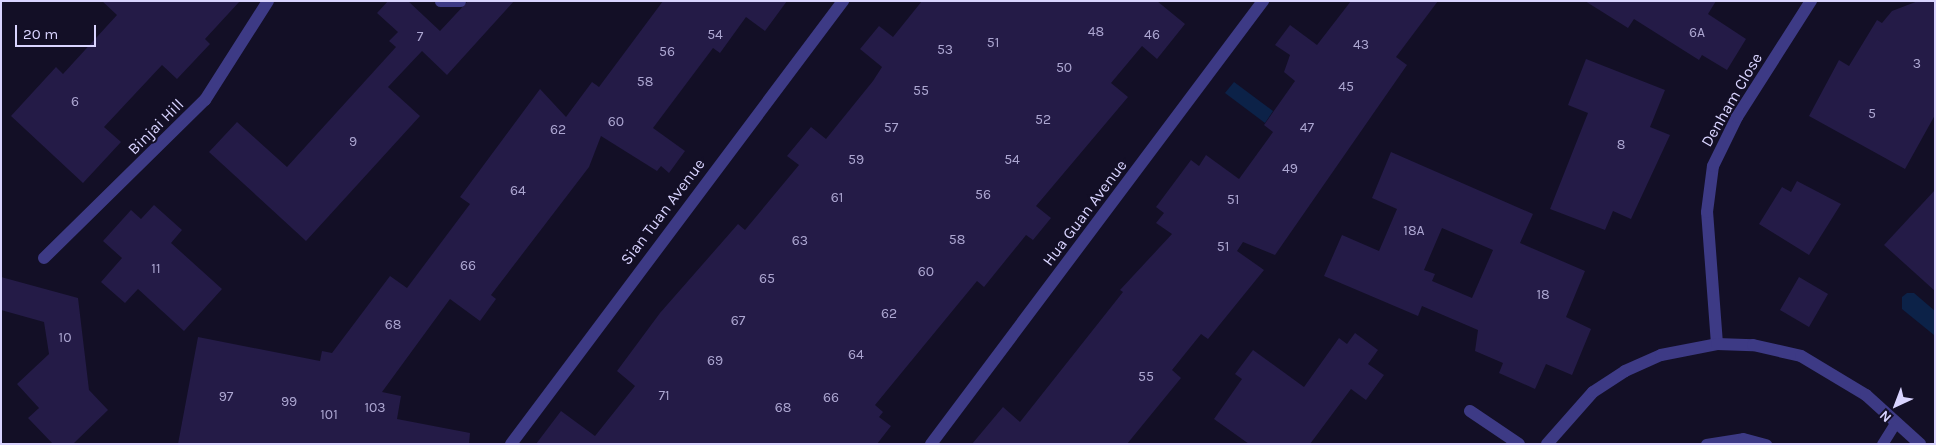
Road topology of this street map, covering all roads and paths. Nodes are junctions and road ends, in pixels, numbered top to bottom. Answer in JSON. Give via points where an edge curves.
{"nodes":[{"id":1,"x":268,"y":1,"type":"edge"},
{"id":2,"x":440,"y":1,"type":"edge"},
{"id":3,"x":460,"y":1,"type":"edge"},
{"id":4,"x":843,"y":1,"type":"edge"},
{"id":5,"x":1263,"y":1,"type":"edge"},
{"id":6,"x":1811,"y":1,"type":"edge"},
{"id":7,"x":44,"y":258,"type":"dead end"},
{"id":8,"x":1717,"y":344,"type":"junction"},
{"id":9,"x":1470,"y":411,"type":"dead end"},
{"id":10,"x":1896,"y":422,"type":"junction"},
{"id":11,"x":1917,"y":442,"type":"edge"},
{"id":12,"x":511,"y":444,"type":"edge"},
{"id":13,"x":931,"y":444,"type":"edge"},
{"id":14,"x":1520,"y":444,"type":"edge"},
{"id":15,"x":1547,"y":444,"type":"edge"},
{"id":16,"x":1706,"y":444,"type":"edge"},
{"id":17,"x":1766,"y":444,"type":"edge"},
{"id":18,"x":1882,"y":444,"type":"edge"}],
"edges":[{"from":1,"to":7,"type":"street","name":"Binjai Hill","via":[[205,100]]},
{"from":2,"to":3,"type":"lane"},
{"from":4,"to":12,"type":"street","name":"Sian Tuan Avenue"},
{"from":5,"to":13,"type":"street","name":"Hua Guan Avenue"},
{"from":6,"to":8,"type":"street","name":"Denham Close","via":[[1737,117],[1712,166],[1707,212]]},
{"from":8,"to":10,"type":"street","via":[[1753,345],[1801,356],[1866,395]]},
{"from":8,"to":15,"type":"street","via":[[1662,355],[1624,371],[1593,392]]},
{"from":9,"to":14,"type":"street"},
{"from":10,"to":11,"type":"street"},
{"from":10,"to":18,"type":"lane"},
{"from":16,"to":17,"type":"lane","via":[[1743,438]]}]}
